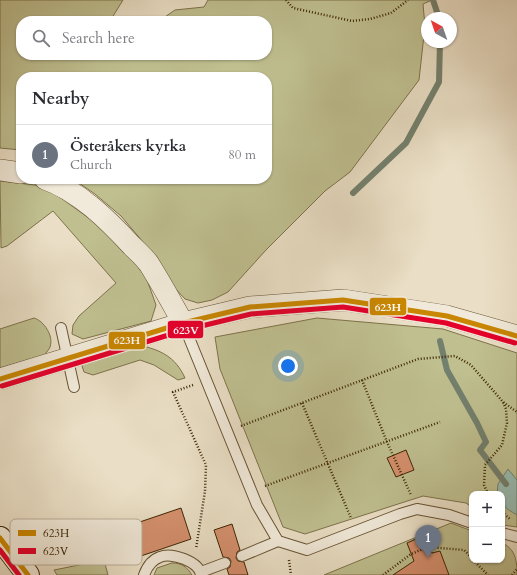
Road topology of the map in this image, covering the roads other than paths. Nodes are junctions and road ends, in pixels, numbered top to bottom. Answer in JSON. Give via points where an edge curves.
{"nodes":[{"id":1,"x":0,"y":170,"type":"edge"},
{"id":2,"x":16,"y":172,"type":"edge"},
{"id":3,"x":57,"y":184,"type":"edge"},
{"id":4,"x":183,"y":323,"type":"junction"},
{"id":5,"x":61,"y":328,"type":"dead end"},
{"id":6,"x":517,"y":336,"type":"edge"},
{"id":7,"x":68,"y":358,"type":"junction"},
{"id":8,"x":0,"y":379,"type":"edge"},
{"id":9,"x":74,"y":387,"type":"dead end"},
{"id":10,"x":469,"y":522,"type":"edge"},
{"id":11,"x":505,"y":534,"type":"edge"},
{"id":12,"x":517,"y":537,"type":"edge"},
{"id":13,"x":0,"y":538,"type":"edge"},
{"id":14,"x":278,"y":541,"type":"junction"},
{"id":15,"x":10,"y":551,"type":"edge"},
{"id":16,"x":242,"y":556,"type":"dead end"},
{"id":17,"x":225,"y":563,"type":"dead end"},
{"id":18,"x":20,"y":565,"type":"edge"},
{"id":19,"x":201,"y":573,"type":"edge"},
{"id":20,"x":28,"y":575,"type":"edge"},
{"id":21,"x":144,"y":575,"type":"edge"}],
"edges":[{"from":1,"to":2,"type":"street"},
{"from":3,"to":4,"type":"street","via":[[99,213],[148,262]]},
{"from":4,"to":6,"type":"street","via":[[250,307],[343,300],[447,316]]},
{"from":4,"to":7,"type":"street"},
{"from":4,"to":14,"type":"lane","via":[[257,505]]},
{"from":5,"to":7,"type":"lane"},
{"from":7,"to":8,"type":"street"},
{"from":7,"to":9,"type":"lane"},
{"from":10,"to":14,"type":"lane","via":[[417,509],[306,550]]},
{"from":11,"to":12,"type":"lane"},
{"from":13,"to":15,"type":"street"},
{"from":14,"to":16,"type":"lane"},
{"from":17,"to":19,"type":"lane"},
{"from":18,"to":20,"type":"street"},
{"from":19,"to":21,"type":"lane","via":[[193,562],[178,556],[160,556],[148,565]]}]}
